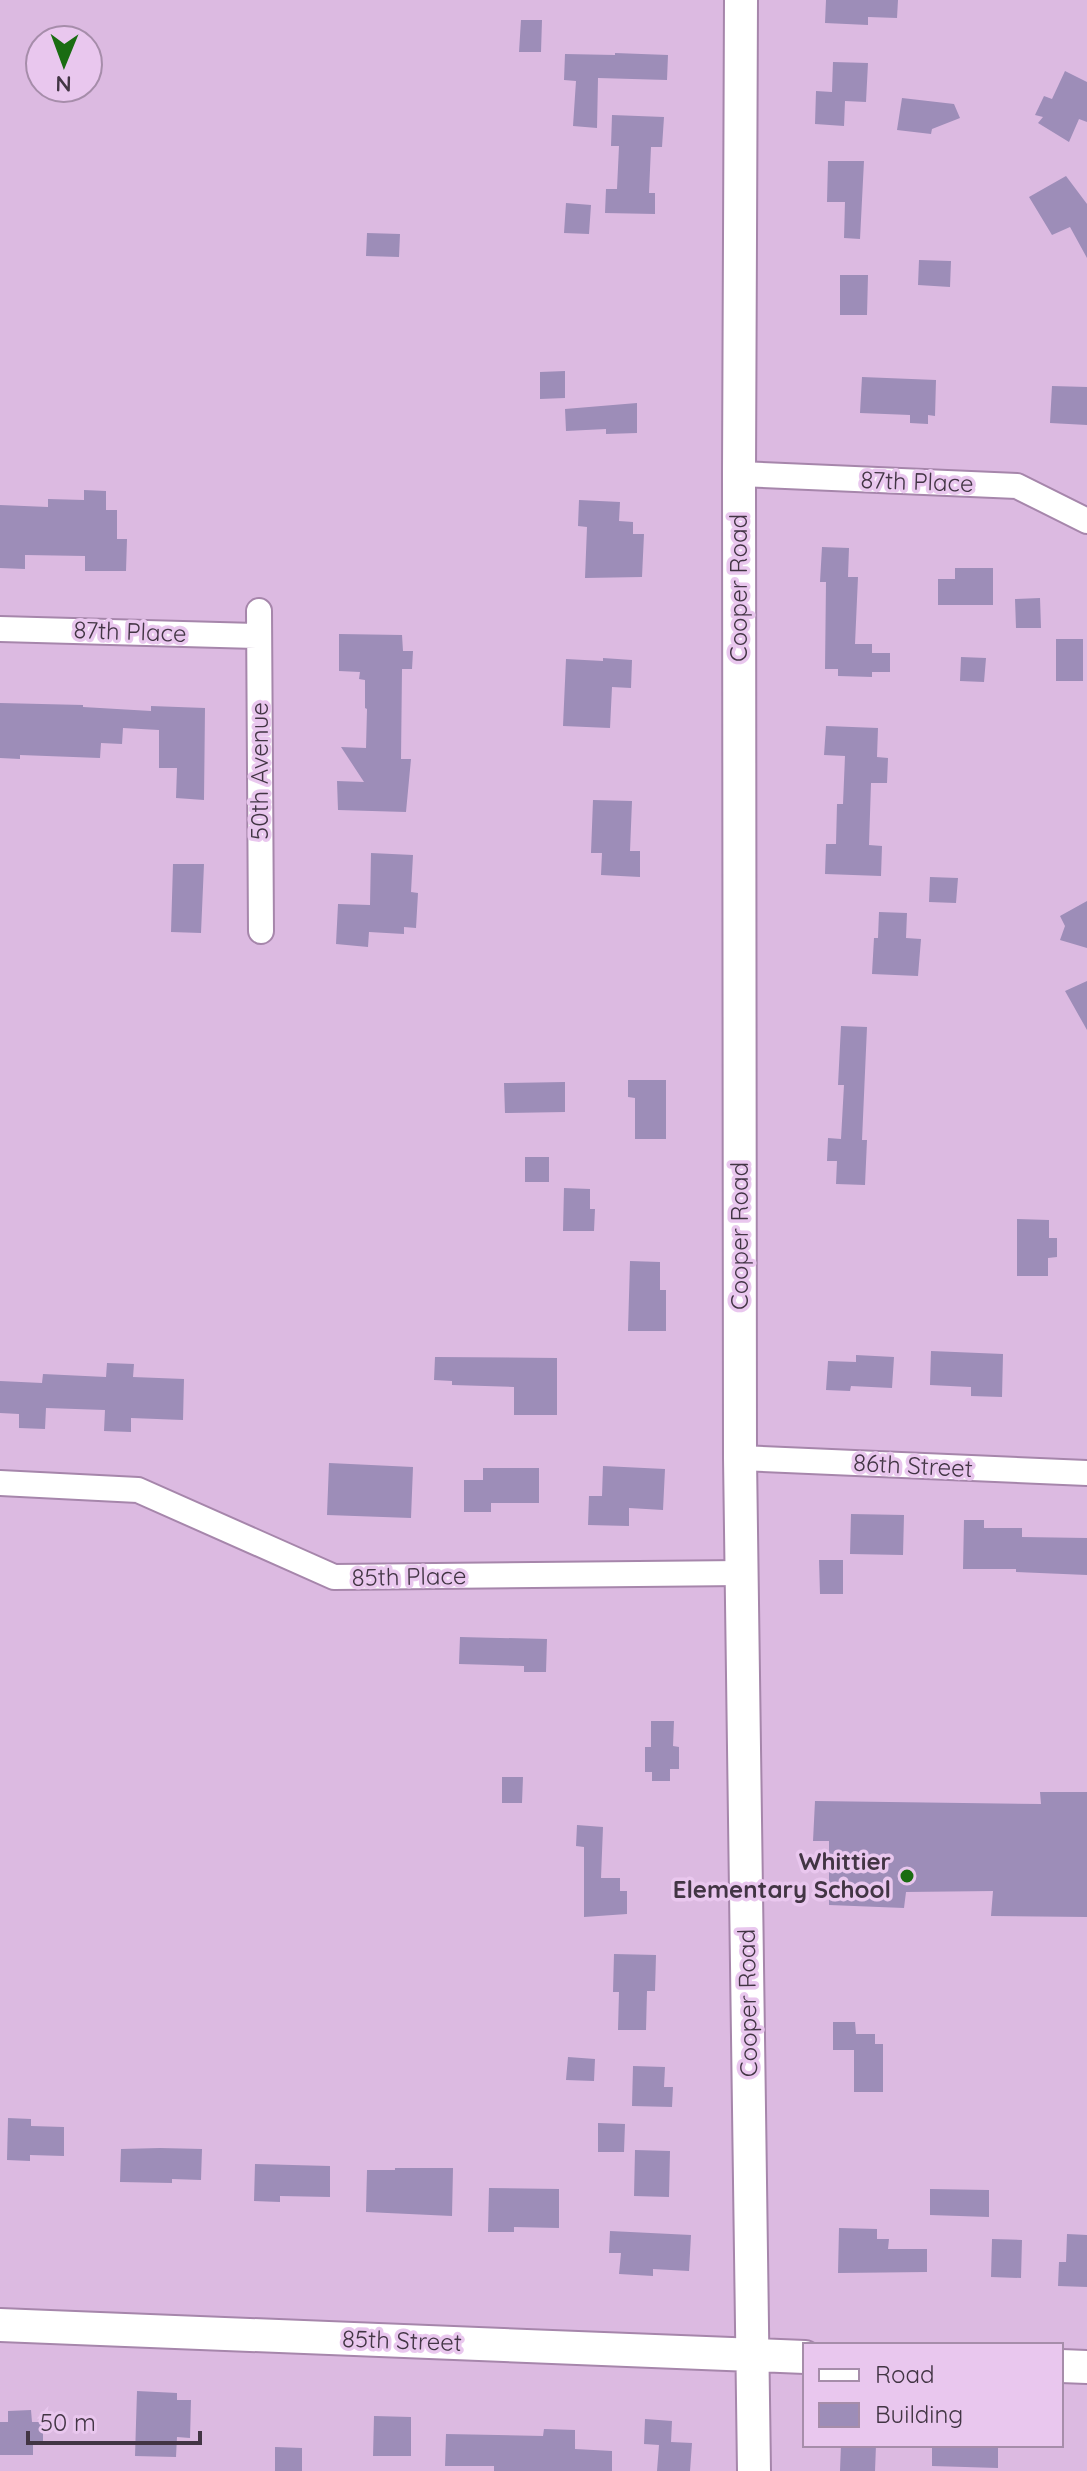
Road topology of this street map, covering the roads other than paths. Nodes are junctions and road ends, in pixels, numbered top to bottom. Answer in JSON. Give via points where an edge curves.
{"nodes":[{"id":1,"x":741,"y":0,"type":"edge"},
{"id":2,"x":739,"y":474,"type":"junction"},
{"id":3,"x":1087,"y":521,"type":"edge"},
{"id":4,"x":259,"y":611,"type":"dead end"},
{"id":5,"x":0,"y":629,"type":"edge"},
{"id":6,"x":259,"y":636,"type":"junction"},
{"id":7,"x":261,"y":931,"type":"dead end"},
{"id":8,"x":740,"y":1458,"type":"junction"},
{"id":9,"x":1087,"y":1473,"type":"edge"},
{"id":10,"x":0,"y":1483,"type":"edge"},
{"id":11,"x":742,"y":1573,"type":"junction"},
{"id":12,"x":0,"y":2325,"type":"edge"},
{"id":13,"x":752,"y":2355,"type":"junction"},
{"id":14,"x":803,"y":2357,"type":"edge"},
{"id":15,"x":1063,"y":2366,"type":"edge"},
{"id":16,"x":1087,"y":2367,"type":"edge"},
{"id":17,"x":754,"y":2471,"type":"edge"}],
"edges":[{"from":1,"to":2,"type":"street","name":"Cooper Road"},
{"from":2,"to":3,"type":"street","name":"87th Place","via":[[1017,486]]},
{"from":2,"to":8,"type":"street","name":"Cooper Road"},
{"from":4,"to":6,"type":"street","name":"50th Avenue"},
{"from":5,"to":6,"type":"street","name":"87th Place"},
{"from":6,"to":7,"type":"street","name":"50th Avenue"},
{"from":8,"to":9,"type":"street","name":"86th Street"},
{"from":8,"to":11,"type":"street","name":"Cooper Road"},
{"from":10,"to":11,"type":"street","name":"85th Place","via":[[138,1490],[334,1577]]},
{"from":11,"to":13,"type":"street","name":"Cooper Road"},
{"from":12,"to":13,"type":"street","name":"85th Street"},
{"from":13,"to":14,"type":"street","name":"85th Street"},
{"from":13,"to":17,"type":"street","name":"Cooper Road"},
{"from":15,"to":16,"type":"street"}]}
